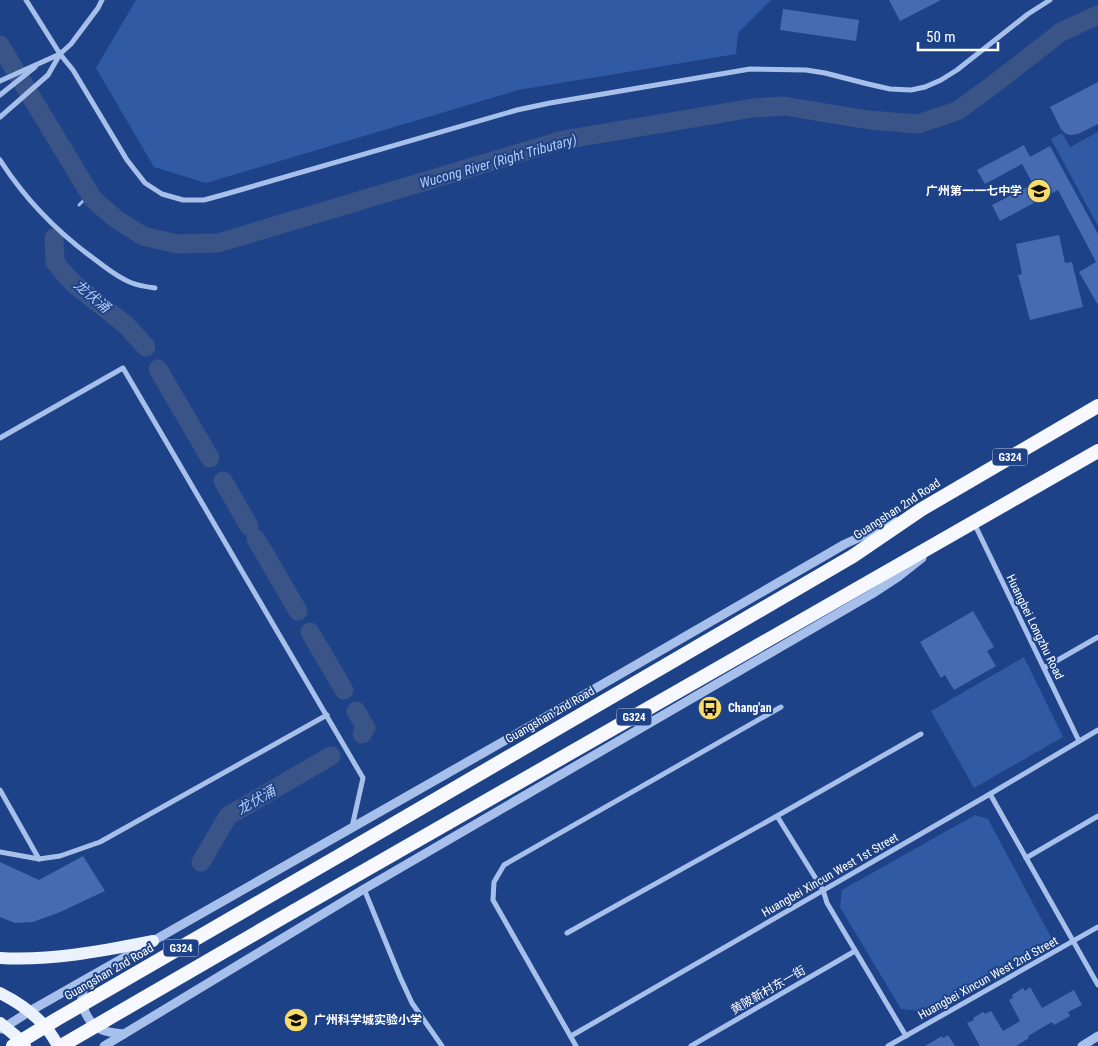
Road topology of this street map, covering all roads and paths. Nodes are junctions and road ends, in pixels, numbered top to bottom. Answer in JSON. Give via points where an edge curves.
{"nodes":[{"id":1,"x":26,"y":0,"type":"edge"},
{"id":2,"x":102,"y":0,"type":"edge"},
{"id":3,"x":1050,"y":0,"type":"edge"},
{"id":4,"x":60,"y":54,"type":"junction"},
{"id":5,"x":39,"y":63,"type":"junction"},
{"id":6,"x":0,"y":81,"type":"edge"},
{"id":7,"x":0,"y":95,"type":"edge"},
{"id":8,"x":0,"y":116,"type":"edge"},
{"id":9,"x":0,"y":160,"type":"edge"},
{"id":10,"x":155,"y":288,"type":"dead end"},
{"id":11,"x":1098,"y":406,"type":"edge"},
{"id":12,"x":0,"y":438,"type":"edge"},
{"id":13,"x":1098,"y":451,"type":"edge"},
{"id":14,"x":922,"y":509,"type":"junction"},
{"id":15,"x":974,"y":523,"type":"junction"},
{"id":16,"x":1098,"y":637,"type":"edge"},
{"id":17,"x":1044,"y":668,"type":"junction"},
{"id":18,"x":781,"y":707,"type":"dead end"},
{"id":19,"x":327,"y":715,"type":"junction"},
{"id":20,"x":1098,"y":730,"type":"edge"},
{"id":21,"x":921,"y":734,"type":"dead end"},
{"id":22,"x":1079,"y":741,"type":"junction"},
{"id":23,"x":0,"y":790,"type":"edge"},
{"id":24,"x":990,"y":794,"type":"junction"},
{"id":25,"x":777,"y":816,"type":"junction"},
{"id":26,"x":1098,"y":816,"type":"edge"},
{"id":27,"x":352,"y":828,"type":"junction"},
{"id":28,"x":0,"y":852,"type":"edge"},
{"id":29,"x":1026,"y":858,"type":"junction"},
{"id":30,"x":39,"y":859,"type":"junction"},
{"id":31,"x":364,"y":889,"type":"junction"},
{"id":32,"x":823,"y":890,"type":"junction"},
{"id":33,"x":1098,"y":927,"type":"edge"},
{"id":34,"x":567,"y":933,"type":"dead end"},
{"id":35,"x":152,"y":941,"type":"junction"},
{"id":36,"x":1073,"y":941,"type":"junction"},
{"id":37,"x":855,"y":951,"type":"junction"},
{"id":38,"x":0,"y":958,"type":"edge"},
{"id":39,"x":90,"y":978,"type":"junction"},
{"id":40,"x":1098,"y":985,"type":"edge"},
{"id":41,"x":0,"y":993,"type":"edge"},
{"id":42,"x":30,"y":1011,"type":"junction"},
{"id":43,"x":2,"y":1027,"type":"edge"},
{"id":44,"x":124,"y":1034,"type":"junction"},
{"id":45,"x":571,"y":1036,"type":"junction"},
{"id":46,"x":906,"y":1036,"type":"junction"},
{"id":47,"x":1098,"y":1036,"type":"edge"},
{"id":48,"x":13,"y":1046,"type":"edge"},
{"id":49,"x":25,"y":1046,"type":"edge"},
{"id":50,"x":60,"y":1046,"type":"edge"},
{"id":51,"x":104,"y":1046,"type":"edge"},
{"id":52,"x":442,"y":1046,"type":"edge"},
{"id":53,"x":576,"y":1046,"type":"edge"},
{"id":54,"x":691,"y":1046,"type":"edge"},
{"id":55,"x":888,"y":1046,"type":"edge"},
{"id":56,"x":1082,"y":1046,"type":"edge"}],
"edges":[{"from":1,"to":4,"type":"street"},
{"from":2,"to":4,"type":"street","via":[[71,44]]},
{"from":3,"to":4,"type":"street","via":[[957,70],[925,87],[911,90],[890,88],[806,70],[750,70],[517,110],[204,200],[183,200],[162,194],[145,183]]},
{"from":4,"to":5,"type":"street"},
{"from":4,"to":8,"type":"street","via":[[48,75]]},
{"from":5,"to":6,"type":"street"},
{"from":5,"to":7,"type":"street"},
{"from":9,"to":10,"type":"street","via":[[25,195],[76,246],[132,283]]},
{"from":11,"to":14,"type":"highway","name":"Guangshan 2nd Road","number":"G324"},
{"from":12,"to":19,"type":"street","via":[[123,368]]},
{"from":13,"to":15,"type":"highway","number":"G324"},
{"from":14,"to":27,"type":"street","via":[[846,544]]},
{"from":14,"to":48,"type":"highway","name":"Guangshan 2nd Road","number":"G324","bridge":true,"via":[[853,556]]},
{"from":15,"to":17,"type":"street","name":"Huangbei Longzhu Road"},
{"from":15,"to":31,"type":"street","via":[[875,592]]},
{"from":15,"to":50,"type":"highway","number":"G324","bridge":true},
{"from":16,"to":17,"type":"street"},
{"from":17,"to":22,"type":"street","name":"Huangbei Longzhu Road"},
{"from":18,"to":45,"type":"street","via":[[504,865],[494,882],[493,900]]},
{"from":19,"to":27,"type":"street","via":[[363,778]]},
{"from":19,"to":30,"type":"street","via":[[100,842],[60,856]]},
{"from":20,"to":22,"type":"street","name":"Huangbei Xincun West 1st Street"},
{"from":21,"to":25,"type":"street"},
{"from":22,"to":24,"type":"street","name":"Huangbei Xincun West 1st Street"},
{"from":23,"to":30,"type":"street"},
{"from":24,"to":29,"type":"street"},
{"from":24,"to":32,"type":"street","name":"Huangbei Xincun West 1st Street"},
{"from":25,"to":32,"type":"street"},
{"from":25,"to":34,"type":"street"},
{"from":26,"to":29,"type":"street"},
{"from":27,"to":35,"type":"street"},
{"from":28,"to":30,"type":"street"},
{"from":29,"to":36,"type":"street"},
{"from":31,"to":44,"type":"street"},
{"from":31,"to":52,"type":"street","via":[[412,1002]]},
{"from":32,"to":37,"type":"street"},
{"from":32,"to":45,"type":"street","name":"Huangbei Xincun West 1st Street"},
{"from":33,"to":36,"type":"street","name":"Huangbei Xincun West 2nd Street"},
{"from":35,"to":38,"type":"main road","via":[[75,956]]},
{"from":35,"to":39,"type":"street"},
{"from":36,"to":40,"type":"street"},
{"from":36,"to":46,"type":"street","name":"Huangbei Xincun West 2nd Street"},
{"from":37,"to":46,"type":"street"},
{"from":37,"to":54,"type":"street","name":"黄陂新村东一街"},
{"from":39,"to":42,"type":"street"},
{"from":39,"to":44,"type":"street","via":[[82,992],[88,1018],[101,1030]]},
{"from":41,"to":42,"type":"main road"},
{"from":42,"to":43,"type":"street"},
{"from":42,"to":50,"type":"main road"},
{"from":43,"to":49,"type":"main road"},
{"from":44,"to":51,"type":"street"},
{"from":45,"to":53,"type":"street"},
{"from":46,"to":55,"type":"street","name":"Huangbei Xincun West 2nd Street"},
{"from":47,"to":56,"type":"street"}]}
